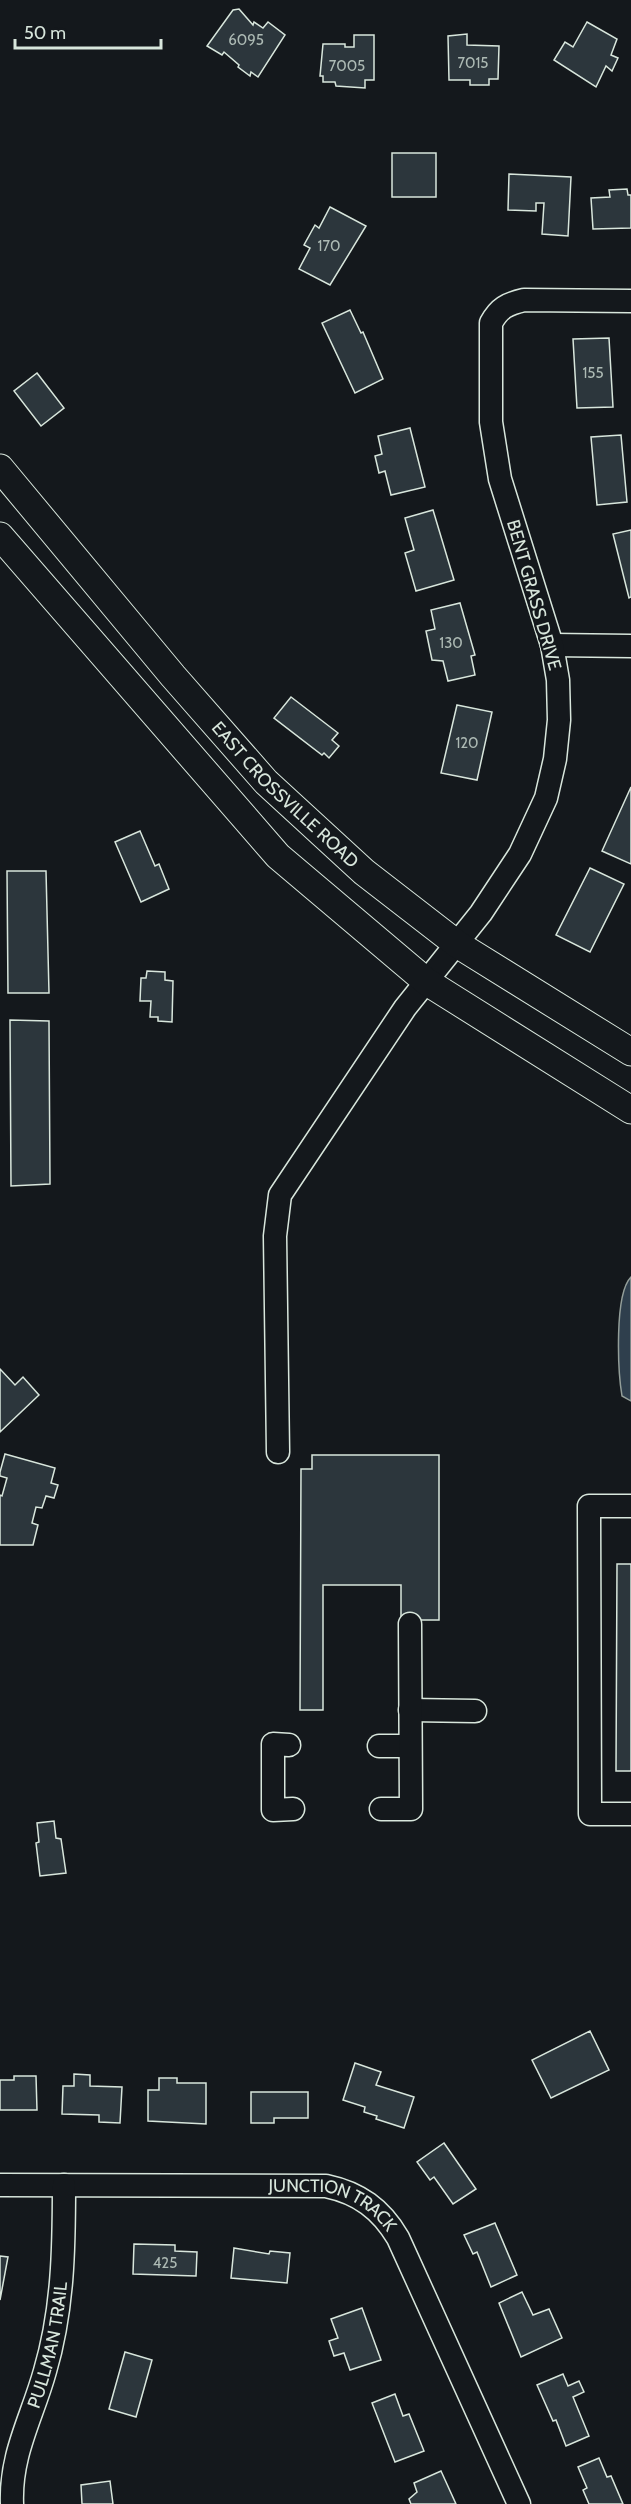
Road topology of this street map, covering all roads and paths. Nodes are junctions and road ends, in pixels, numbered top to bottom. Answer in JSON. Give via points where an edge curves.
{"nodes":[{"id":1,"x":631,"y":301,"type":"edge"},
{"id":2,"x":0,"y":468,"type":"edge"},
{"id":3,"x":0,"y":536,"type":"edge"},
{"id":4,"x":552,"y":645,"type":"junction"},
{"id":5,"x":631,"y":646,"type":"edge"},
{"id":6,"x":457,"y":944,"type":"junction"},
{"id":7,"x":428,"y":982,"type":"junction"},
{"id":8,"x":631,"y":1052,"type":"edge"},
{"id":9,"x":631,"y":1110,"type":"edge"},
{"id":10,"x":278,"y":1452,"type":"dead end"},
{"id":11,"x":631,"y":1506,"type":"edge"},
{"id":12,"x":410,"y":1624,"type":"dead end"},
{"id":13,"x":410,"y":1710,"type":"junction"},
{"id":14,"x":475,"y":1711,"type":"dead end"},
{"id":15,"x":289,"y":1745,"type":"dead end"},
{"id":16,"x":379,"y":1746,"type":"dead end"},
{"id":17,"x":410,"y":1746,"type":"junction"},
{"id":18,"x":293,"y":1809,"type":"dead end"},
{"id":19,"x":381,"y":1809,"type":"dead end"},
{"id":20,"x":631,"y":1814,"type":"edge"},
{"id":21,"x":0,"y":2185,"type":"edge"},
{"id":22,"x":64,"y":2185,"type":"junction"},
{"id":23,"x":12,"y":2504,"type":"edge"},
{"id":24,"x":519,"y":2504,"type":"edge"}],
"edges":[{"from":1,"to":4,"type":"street","name":"BENT GRASS DRIVE","via":[[524,300],[507,304],[490,323],[491,422],[500,479]]},
{"from":2,"to":6,"type":"main road","name":"EAST CROSSVILLE ROAD","via":[[266,782],[364,872]]},
{"from":3,"to":7,"type":"main road","via":[[278,856]]},
{"from":4,"to":5,"type":"street"},
{"from":4,"to":6,"type":"street","name":"BENT GRASS DRIVE","via":[[559,720],[546,798],[520,854]]},
{"from":6,"to":7,"type":"street","name":"BENT GRASS DRIVE"},
{"from":6,"to":8,"type":"main road","name":"EAST CROSSVILLE ROAD"},
{"from":7,"to":9,"type":"main road"},
{"from":7,"to":10,"type":"street","name":"BENT GRASS DRIVE","via":[[405,1008],[280,1195],[275,1236]]},
{"from":11,"to":20,"type":"street","via":[[589,1506],[590,1814]]},
{"from":12,"to":13,"type":"street"},
{"from":13,"to":14,"type":"street"},
{"from":13,"to":17,"type":"street"},
{"from":15,"to":18,"type":"street","via":[[273,1744],[273,1810]]},
{"from":16,"to":17,"type":"street"},
{"from":17,"to":19,"type":"street","via":[[411,1809]]},
{"from":21,"to":22,"type":"street","name":"JUNCTION TRACK"},
{"from":22,"to":23,"type":"street","name":"PULLMAN TRAIL","via":[[64,2262],[58,2319],[45,2372],[17,2450]]},
{"from":22,"to":24,"type":"street","name":"JUNCTION TRACK","via":[[326,2186],[362,2198],[377,2209],[398,2238]]}]}
